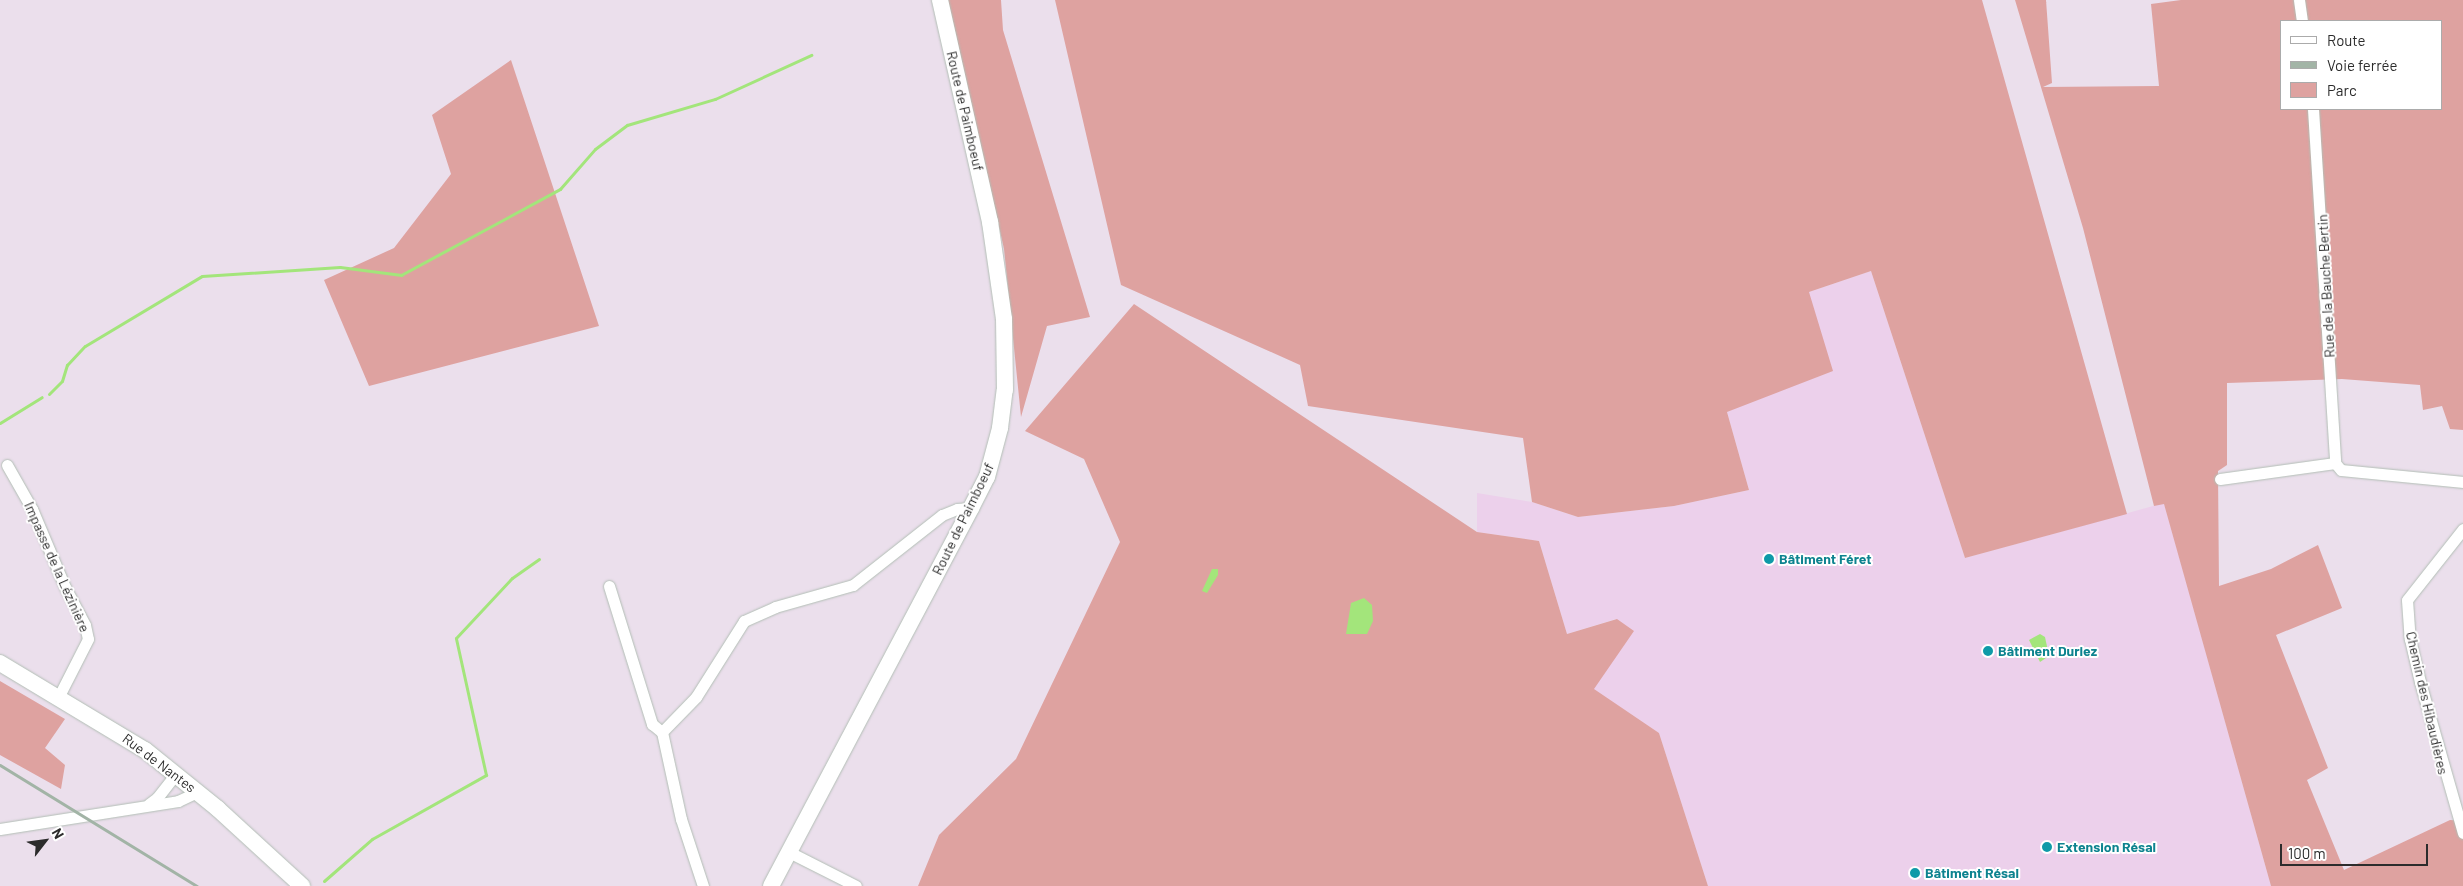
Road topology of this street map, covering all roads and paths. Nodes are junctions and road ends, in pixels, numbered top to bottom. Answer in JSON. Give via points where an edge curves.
{"nodes":[{"id":1,"x":940,"y":0,"type":"edge"},
{"id":2,"x":2298,"y":0,"type":"edge"},
{"id":3,"x":2302,"y":20,"type":"edge"},
{"id":4,"x":2313,"y":110,"type":"edge"},
{"id":5,"x":2335,"y":463,"type":"junction"},
{"id":6,"x":7,"y":466,"type":"dead end"},
{"id":7,"x":2220,"y":480,"type":"dead end"},
{"id":8,"x":2463,"y":482,"type":"edge"},
{"id":9,"x":971,"y":508,"type":"junction"},
{"id":10,"x":2463,"y":529,"type":"edge"},
{"id":11,"x":609,"y":586,"type":"dead end"},
{"id":12,"x":0,"y":663,"type":"edge"},
{"id":13,"x":59,"y":696,"type":"junction"},
{"id":14,"x":662,"y":732,"type":"junction"},
{"id":15,"x":176,"y":774,"type":"junction"},
{"id":16,"x":197,"y":792,"type":"junction"},
{"id":17,"x":147,"y":805,"type":"junction"},
{"id":18,"x":0,"y":829,"type":"edge"},
{"id":19,"x":2463,"y":833,"type":"edge"},
{"id":20,"x":789,"y":852,"type":"junction"},
{"id":21,"x":302,"y":886,"type":"edge"},
{"id":22,"x":703,"y":886,"type":"edge"},
{"id":23,"x":771,"y":886,"type":"edge"},
{"id":24,"x":856,"y":886,"type":"edge"}],
"edges":[{"from":1,"to":9,"type":"street","name":"Route de Paimboeuf","via":[[990,222],[1004,319],[1005,390],[1000,428],[987,477]]},
{"from":2,"to":3,"type":"street"},
{"from":4,"to":5,"type":"street","name":"Rue de la Bauche Bertin"},
{"from":5,"to":7,"type":"street"},
{"from":5,"to":8,"type":"street","via":[[2341,470]]},
{"from":6,"to":13,"type":"street","name":"Impasse de la Lézinière","via":[[32,509],[85,625],[88,639]]},
{"from":9,"to":14,"type":"street","via":[[942,515],[853,585],[776,607],[744,621],[696,697]]},
{"from":9,"to":20,"type":"street","name":"Route de Paimboeuf"},
{"from":10,"to":19,"type":"street","name":"Chemin des Hibaudières","via":[[2407,600],[2410,639],[2420,682]]},
{"from":11,"to":14,"type":"street","via":[[652,724]]},
{"from":12,"to":13,"type":"street","name":"Rue de Nantes"},
{"from":13,"to":15,"type":"street","name":"Rue de Nantes","via":[[120,733]]},
{"from":14,"to":22,"type":"street","via":[[681,819]]},
{"from":15,"to":16,"type":"street","name":"Rue de Nantes"},
{"from":15,"to":17,"type":"street","via":[[157,798]]},
{"from":16,"to":17,"type":"street","via":[[178,800]]},
{"from":16,"to":21,"type":"street","name":"Rue de Nantes"},
{"from":17,"to":18,"type":"street"},
{"from":20,"to":23,"type":"street","name":"Route de Paimboeuf"},
{"from":20,"to":24,"type":"street"}]}
